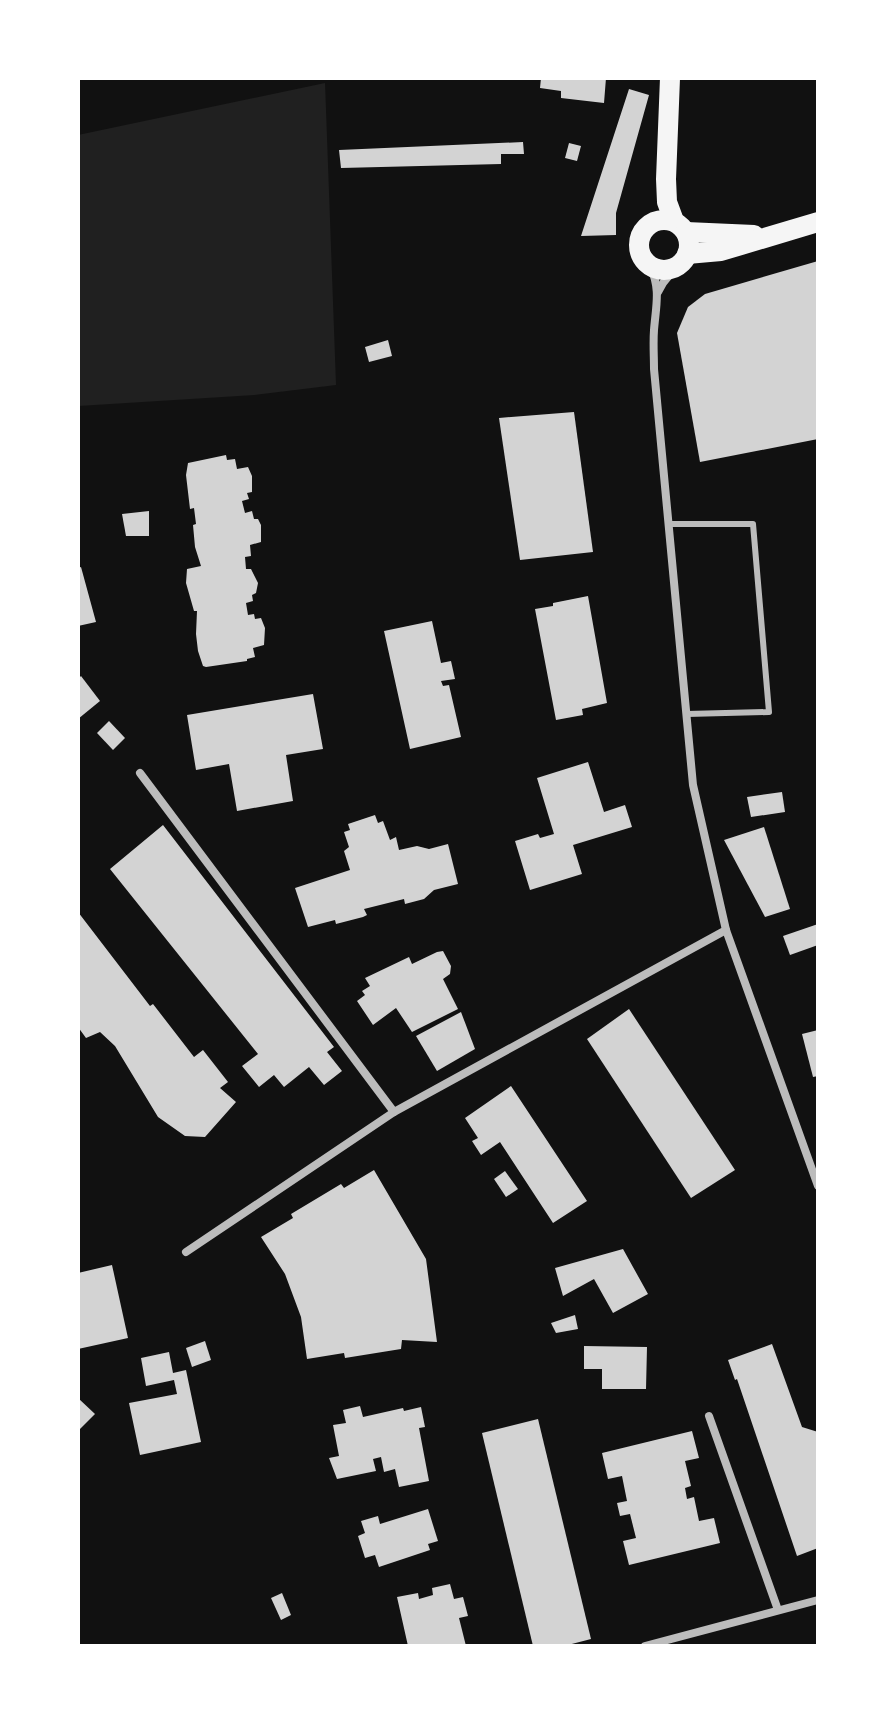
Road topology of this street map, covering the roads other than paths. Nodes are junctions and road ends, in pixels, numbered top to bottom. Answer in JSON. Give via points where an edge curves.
{"nodes":[{"id":1,"x":670,"y":78,"type":"edge"},
{"id":2,"x":666,"y":179,"type":"junction"},
{"id":3,"x":818,"y":222,"type":"edge"},
{"id":4,"x":651,"y":223,"type":"junction"},
{"id":5,"x":680,"y":226,"type":"junction"},
{"id":6,"x":782,"y":233,"type":"junction"},
{"id":7,"x":682,"y":261,"type":"junction"},
{"id":8,"x":650,"y":266,"type":"junction"},
{"id":9,"x":658,"y":292,"type":"junction"},
{"id":10,"x":669,"y":524,"type":"junction"},
{"id":11,"x":687,"y":714,"type":"junction"},
{"id":12,"x":140,"y":773,"type":"dead end"},
{"id":13,"x":726,"y":930,"type":"junction"},
{"id":14,"x":394,"y":1112,"type":"junction"},
{"id":15,"x":818,"y":1186,"type":"edge"},
{"id":16,"x":186,"y":1252,"type":"dead end"},
{"id":17,"x":709,"y":1416,"type":"dead end"},
{"id":18,"x":818,"y":1600,"type":"edge"},
{"id":19,"x":778,"y":1610,"type":"junction"},
{"id":20,"x":645,"y":1646,"type":"edge"}],
"edges":[{"from":1,"to":2,"type":"main road"},
{"from":2,"to":4,"type":"main road"},
{"from":2,"to":5,"type":"main road","via":[[667,202]]},
{"from":3,"to":6,"type":"main road"},
{"from":4,"to":5,"type":"main road"},
{"from":4,"to":8,"type":"main road","via":[[639,244]]},
{"from":5,"to":6,"type":"main road","via":[[747,235]]},
{"from":5,"to":7,"type":"main road","via":[[689,239]]},
{"from":6,"to":7,"type":"main road"},
{"from":7,"to":8,"type":"main road","via":[[667,270]]},
{"from":7,"to":9,"type":"street"},
{"from":8,"to":9,"type":"street"},
{"from":9,"to":10,"type":"street","via":[[654,369]]},
{"from":10,"to":11,"type":"street"},
{"from":10,"to":11,"type":"lane","via":[[753,524],[769,712]]},
{"from":11,"to":13,"type":"street","via":[[693,785]]},
{"from":12,"to":14,"type":"street"},
{"from":13,"to":14,"type":"street"},
{"from":13,"to":15,"type":"street"},
{"from":14,"to":16,"type":"street"},
{"from":17,"to":19,"type":"street"},
{"from":18,"to":19,"type":"street"},
{"from":19,"to":20,"type":"street"}]}
